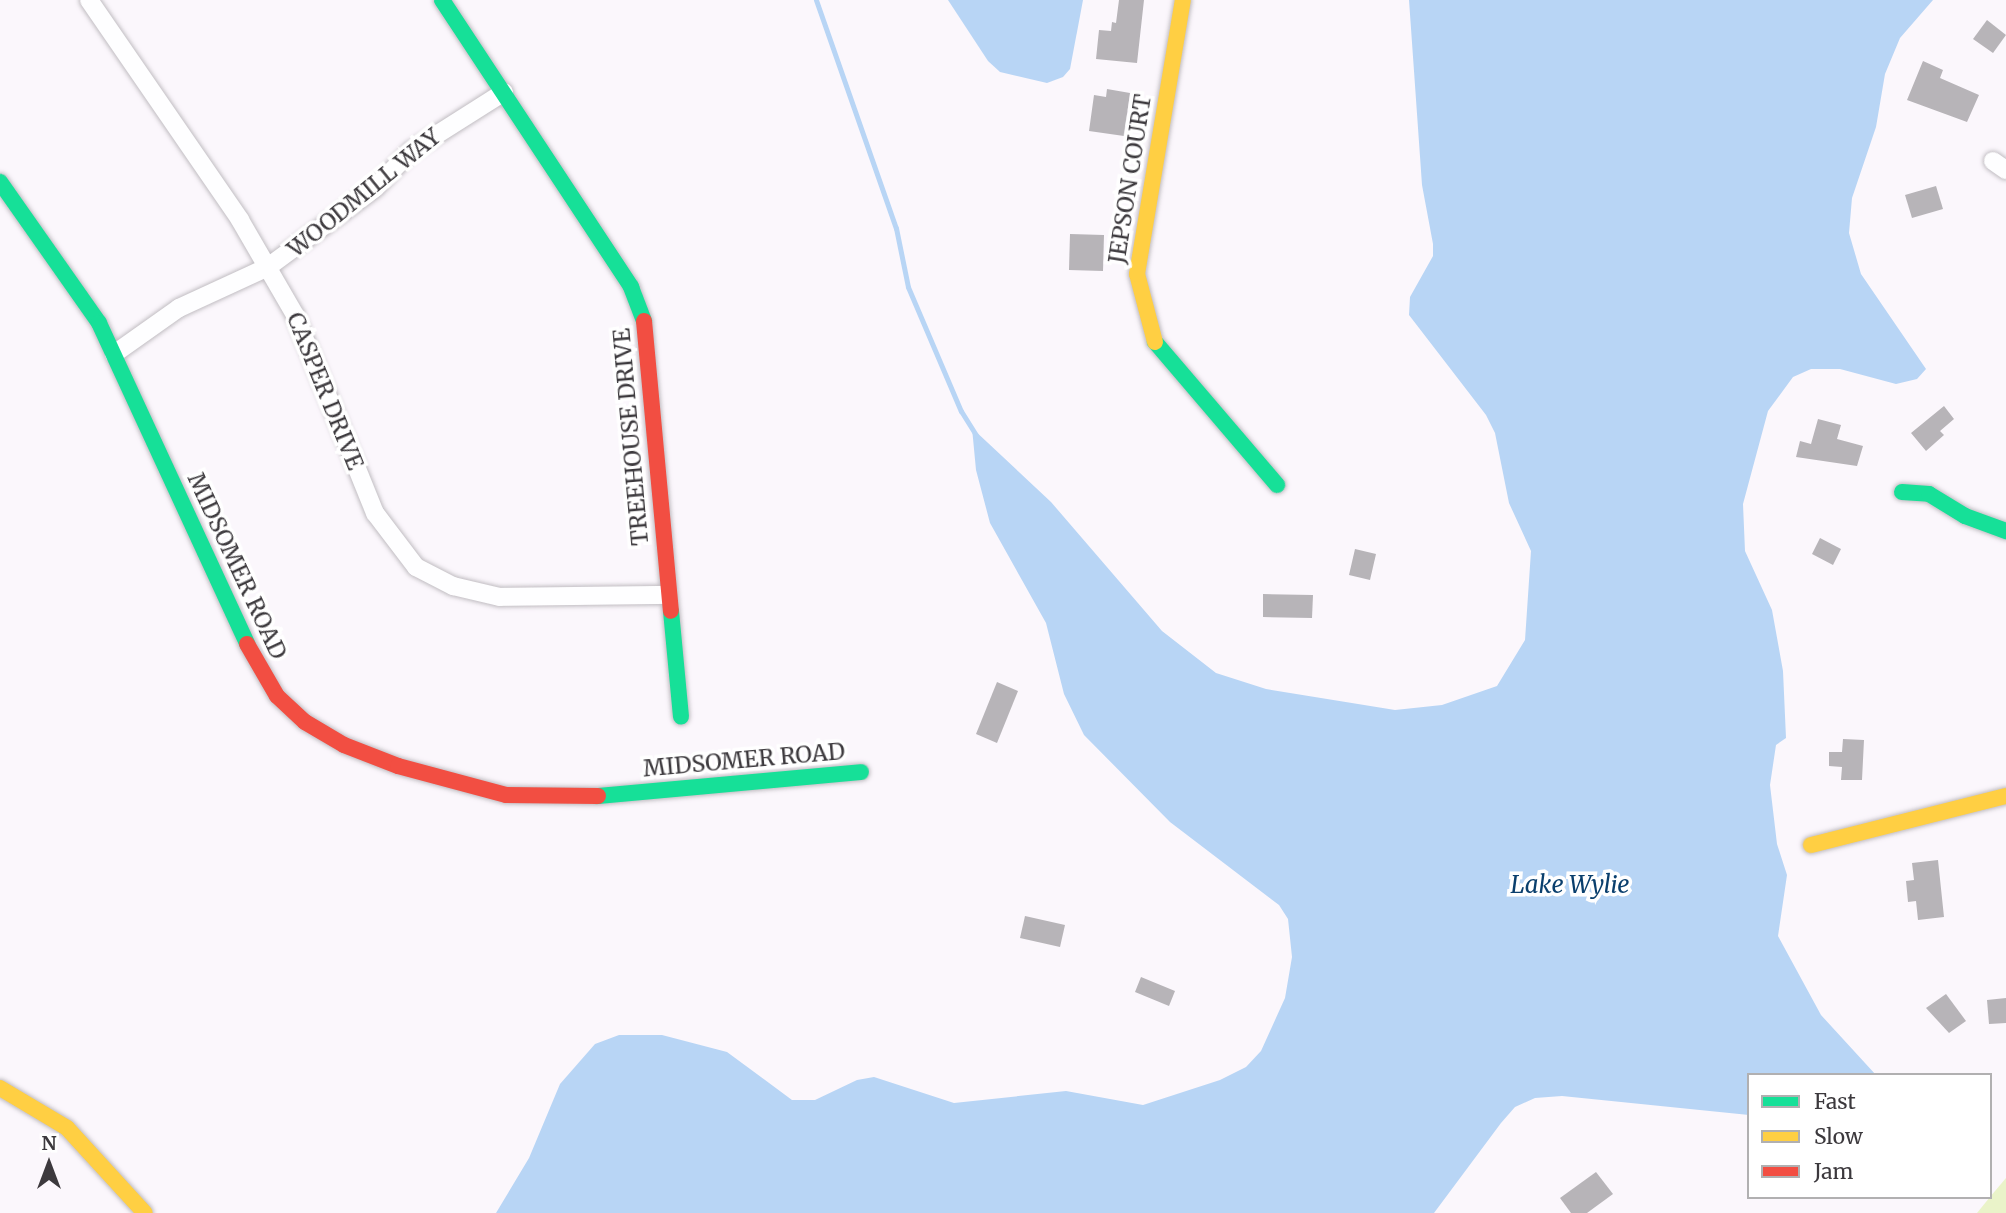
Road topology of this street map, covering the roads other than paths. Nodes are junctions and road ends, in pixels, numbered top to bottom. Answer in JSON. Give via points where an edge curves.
{"nodes":[{"id":1,"x":89,"y":0,"type":"edge"},
{"id":2,"x":442,"y":0,"type":"edge"},
{"id":3,"x":1183,"y":0,"type":"edge"},
{"id":4,"x":504,"y":92,"type":"junction"},
{"id":5,"x":0,"y":182,"type":"edge"},
{"id":6,"x":268,"y":267,"type":"junction"},
{"id":7,"x":114,"y":354,"type":"junction"},
{"id":8,"x":1277,"y":485,"type":"dead end"},
{"id":9,"x":1902,"y":492,"type":"dead end"},
{"id":10,"x":2006,"y":531,"type":"edge"},
{"id":11,"x":668,"y":595,"type":"junction"},
{"id":12,"x":681,"y":718,"type":"dead end"},
{"id":13,"x":861,"y":772,"type":"dead end"},
{"id":14,"x":2006,"y":796,"type":"edge"},
{"id":15,"x":1811,"y":845,"type":"dead end"},
{"id":16,"x":0,"y":1087,"type":"edge"},
{"id":17,"x":145,"y":1213,"type":"edge"}],
"edges":[{"from":1,"to":6,"type":"street","name":"CASPER DRIVE"},
{"from":2,"to":4,"type":"street","name":"TREEHOUSE DRIVE"},
{"from":3,"to":8,"type":"street","name":"JEPSON COURT","via":[[1137,274],[1157,349]]},
{"from":4,"to":6,"type":"street","name":"WOODMILL WAY","via":[[411,151],[375,188]]},
{"from":4,"to":11,"type":"street","name":"TREEHOUSE DRIVE","via":[[631,287],[643,314]]},
{"from":5,"to":7,"type":"street","name":"MIDSOMER ROAD","via":[[85,300]]},
{"from":6,"to":7,"type":"street","name":"WOODMILL WAY","via":[[179,308]]},
{"from":6,"to":11,"type":"street","name":"CASPER DRIVE","via":[[295,315],[375,513],[416,567],[453,586],[500,597]]},
{"from":7,"to":13,"type":"street","name":"MIDSOMER ROAD","via":[[203,558],[254,661],[277,696],[317,730],[398,766],[506,795],[589,797]]},
{"from":9,"to":10,"type":"street","via":[[1929,494],[1965,516]]},
{"from":11,"to":12,"type":"street","name":"TREEHOUSE DRIVE"},
{"from":14,"to":15,"type":"street"},
{"from":16,"to":17,"type":"street","via":[[66,1128]]}]}
